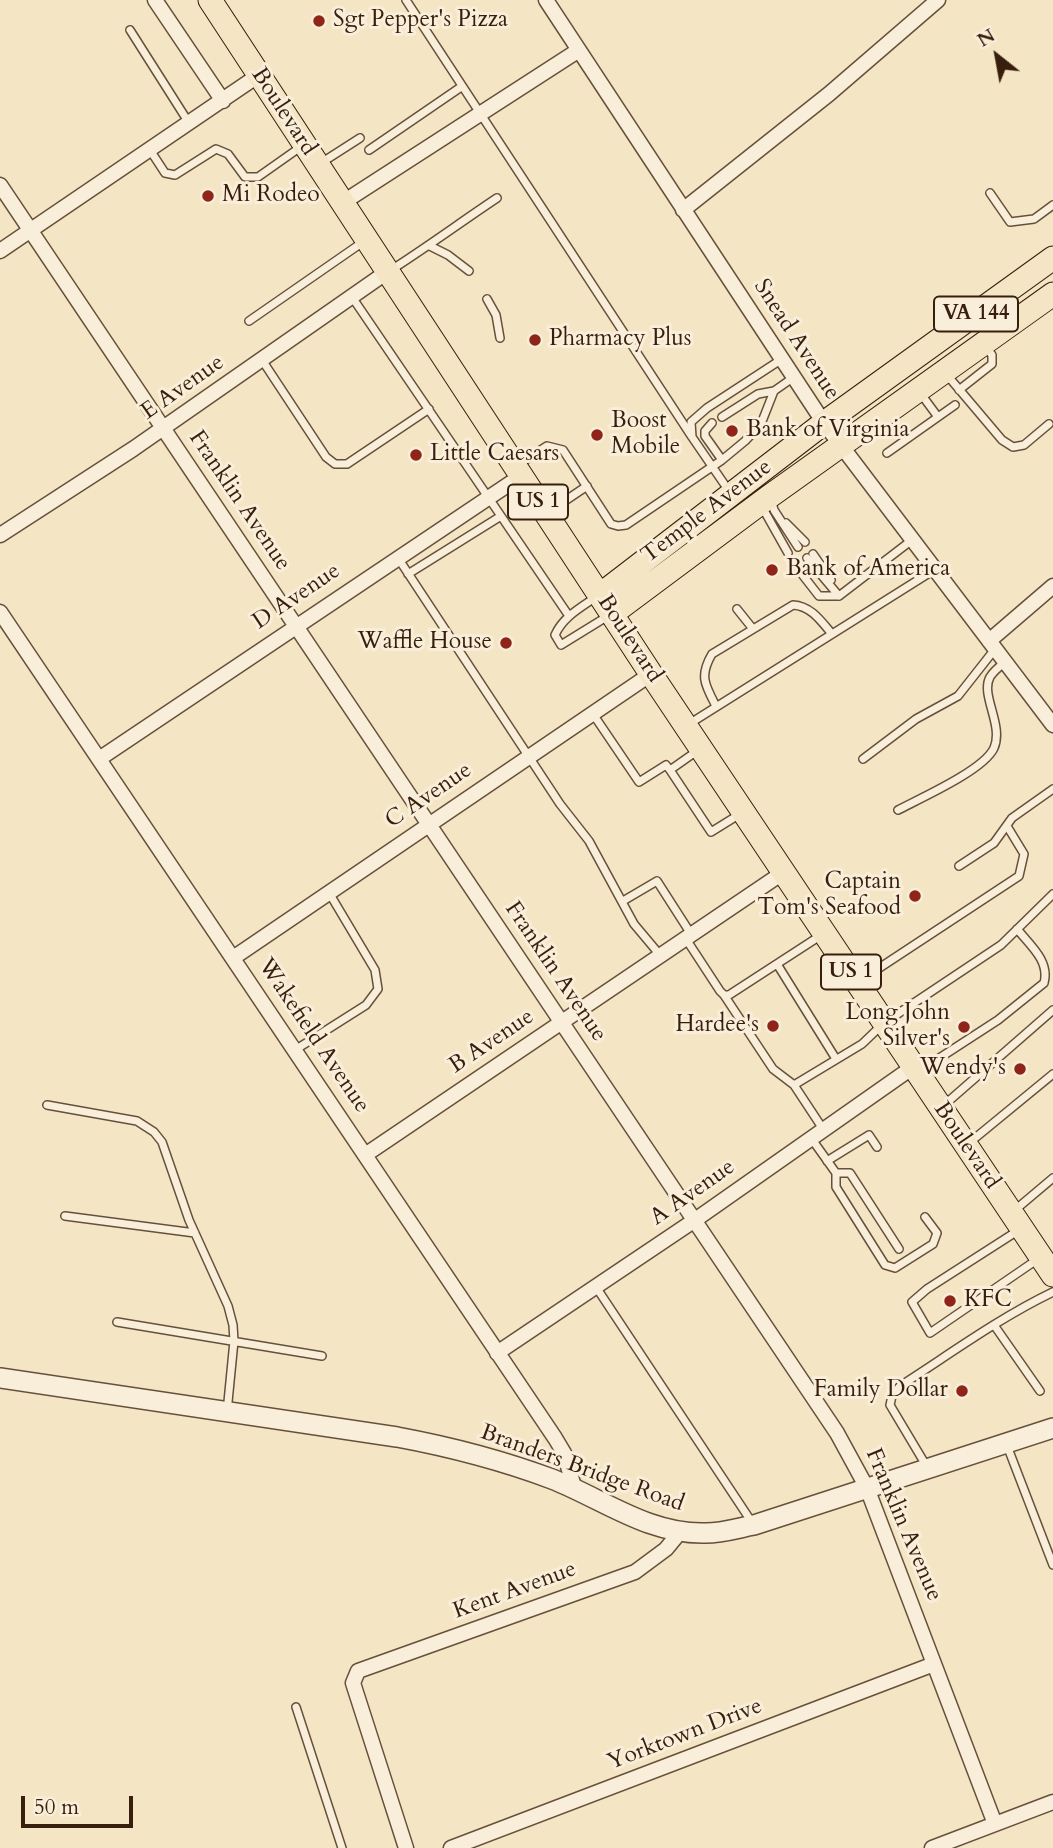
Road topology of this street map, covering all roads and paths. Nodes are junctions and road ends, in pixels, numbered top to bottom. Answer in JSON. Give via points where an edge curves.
{"nodes":[{"id":1,"x":155,"y":0,"type":"edge"},
{"id":2,"x":210,"y":0,"type":"edge"},
{"id":3,"x":405,"y":0,"type":"edge"},
{"id":4,"x":546,"y":0,"type":"edge"},
{"id":5,"x":938,"y":0,"type":"edge"},
{"id":6,"x":130,"y":30,"type":"dead end"},
{"id":7,"x":579,"y":50,"type":"junction"},
{"id":8,"x":259,"y":75,"type":"junction"},
{"id":9,"x":461,"y":87,"type":"junction"},
{"id":10,"x":223,"y":101,"type":"junction"},
{"id":11,"x":479,"y":115,"type":"junction"},
{"id":12,"x":189,"y":123,"type":"junction"},
{"id":13,"x":360,"y":138,"type":"dead end"},
{"id":14,"x":304,"y":145,"type":"junction"},
{"id":15,"x":150,"y":150,"type":"junction"},
{"id":16,"x":369,"y":150,"type":"dead end"},
{"id":17,"x":317,"y":165,"type":"junction"},
{"id":18,"x":0,"y":185,"type":"edge"},
{"id":19,"x":990,"y":193,"type":"dead end"},
{"id":20,"x":496,"y":198,"type":"dead end"},
{"id":21,"x":342,"y":202,"type":"junction"},
{"id":22,"x":1053,"y":205,"type":"edge"},
{"id":23,"x":684,"y":210,"type":"junction"},
{"id":24,"x":30,"y":231,"type":"junction"},
{"id":25,"x":366,"y":240,"type":"junction"},
{"id":26,"x":429,"y":246,"type":"junction"},
{"id":27,"x":0,"y":251,"type":"edge"},
{"id":28,"x":1053,"y":258,"type":"edge"},
{"id":29,"x":469,"y":271,"type":"dead end"},
{"id":30,"x":387,"y":272,"type":"junction"},
{"id":31,"x":1053,"y":294,"type":"edge"},
{"id":32,"x":352,"y":297,"type":"junction"},
{"id":33,"x":487,"y":299,"type":"dead end"},
{"id":34,"x":249,"y":321,"type":"dead end"},
{"id":35,"x":500,"y":338,"type":"dead end"},
{"id":36,"x":782,"y":359,"type":"junction"},
{"id":37,"x":262,"y":360,"type":"junction"},
{"id":38,"x":794,"y":377,"type":"junction"},
{"id":39,"x":952,"y":381,"type":"junction"},
{"id":40,"x":774,"y":391,"type":"junction"},
{"id":41,"x":918,"y":391,"type":"junction"},
{"id":42,"x":955,"y":405,"type":"dead end"},
{"id":43,"x":429,"y":409,"type":"junction"},
{"id":44,"x":722,"y":417,"type":"dead end"},
{"id":45,"x":938,"y":417,"type":"junction"},
{"id":46,"x":712,"y":423,"type":"dead end"},
{"id":47,"x":824,"y":423,"type":"junction"},
{"id":48,"x":1049,"y":424,"type":"dead end"},
{"id":49,"x":163,"y":429,"type":"junction"},
{"id":50,"x":692,"y":437,"type":"junction"},
{"id":51,"x":841,"y":447,"type":"junction"},
{"id":52,"x":887,"y":453,"type":"dead end"},
{"id":53,"x":722,"y":460,"type":"junction"},
{"id":54,"x":713,"y":466,"type":"junction"},
{"id":55,"x":518,"y":471,"type":"junction"},
{"id":56,"x":587,"y":486,"type":"junction"},
{"id":57,"x":731,"y":494,"type":"junction"},
{"id":58,"x":489,"y":497,"type":"junction"},
{"id":59,"x":768,"y":503,"type":"junction"},
{"id":60,"x":546,"y":514,"type":"junction"},
{"id":61,"x":501,"y":516,"type":"junction"},
{"id":62,"x":445,"y":526,"type":"junction"},
{"id":63,"x":0,"y":535,"type":"edge"},
{"id":64,"x":912,"y":540,"type":"junction"},
{"id":65,"x":456,"y":543,"type":"junction"},
{"id":66,"x":802,"y":544,"type":"dead end"},
{"id":67,"x":788,"y":553,"type":"dead end"},
{"id":68,"x":810,"y":556,"type":"dead end"},
{"id":69,"x":398,"y":558,"type":"junction"},
{"id":70,"x":794,"y":564,"type":"dead end"},
{"id":71,"x":934,"y":569,"type":"junction"},
{"id":72,"x":408,"y":574,"type":"junction"},
{"id":73,"x":1053,"y":586,"type":"edge"},
{"id":74,"x":841,"y":595,"type":"junction"},
{"id":75,"x":606,"y":604,"type":"junction"},
{"id":76,"x":737,"y":609,"type":"dead end"},
{"id":77,"x":0,"y":612,"type":"edge"},
{"id":78,"x":569,"y":615,"type":"junction"},
{"id":79,"x":296,"y":625,"type":"junction"},
{"id":80,"x":753,"y":629,"type":"junction"},
{"id":81,"x":832,"y":634,"type":"junction"},
{"id":82,"x":992,"y":645,"type":"junction"},
{"id":83,"x":1005,"y":662,"type":"junction"},
{"id":84,"x":651,"y":674,"type":"junction"},
{"id":85,"x":716,"y":706,"type":"junction"},
{"id":86,"x":592,"y":713,"type":"junction"},
{"id":87,"x":1053,"y":725,"type":"edge"},
{"id":88,"x":686,"y":726,"type":"junction"},
{"id":89,"x":701,"y":748,"type":"junction"},
{"id":90,"x":529,"y":756,"type":"junction"},
{"id":91,"x":99,"y":759,"type":"junction"},
{"id":92,"x":863,"y":759,"type":"dead end"},
{"id":93,"x":670,"y":770,"type":"junction"},
{"id":94,"x":1053,"y":789,"type":"edge"},
{"id":95,"x":898,"y":810,"type":"dead end"},
{"id":96,"x":743,"y":811,"type":"junction"},
{"id":97,"x":428,"y":824,"type":"junction"},
{"id":98,"x":1007,"y":826,"type":"junction"},
{"id":99,"x":960,"y":866,"type":"dead end"},
{"id":100,"x":784,"y":873,"type":"junction"},
{"id":101,"x":328,"y":891,"type":"junction"},
{"id":102,"x":1053,"y":894,"type":"edge"},
{"id":103,"x":623,"y":901,"type":"junction"},
{"id":104,"x":1017,"y":929,"type":"junction"},
{"id":105,"x":825,"y":933,"type":"junction"},
{"id":106,"x":689,"y":937,"type":"junction"},
{"id":107,"x":661,"y":956,"type":"junction"},
{"id":108,"x":233,"y":958,"type":"junction"},
{"id":109,"x":777,"y":964,"type":"junction"},
{"id":110,"x":857,"y":982,"type":"junction"},
{"id":111,"x":724,"y":995,"type":"junction"},
{"id":112,"x":1053,"y":1010,"type":"edge"},
{"id":113,"x":562,"y":1022,"type":"junction"},
{"id":114,"x":884,"y":1023,"type":"junction"},
{"id":115,"x":295,"y":1050,"type":"junction"},
{"id":116,"x":836,"y":1059,"type":"junction"},
{"id":117,"x":915,"y":1070,"type":"junction"},
{"id":118,"x":1053,"y":1074,"type":"edge"},
{"id":119,"x":794,"y":1085,"type":"junction"},
{"id":120,"x":47,"y":1105,"type":"dead end"},
{"id":121,"x":941,"y":1108,"type":"junction"},
{"id":122,"x":824,"y":1129,"type":"junction"},
{"id":123,"x":811,"y":1138,"type":"junction"},
{"id":124,"x":966,"y":1145,"type":"junction"},
{"id":125,"x":877,"y":1147,"type":"dead end"},
{"id":126,"x":365,"y":1154,"type":"junction"},
{"id":127,"x":827,"y":1161,"type":"junction"},
{"id":128,"x":836,"y":1173,"type":"junction"},
{"id":129,"x":1053,"y":1178,"type":"edge"},
{"id":130,"x":65,"y":1216,"type":"dead end"},
{"id":131,"x":925,"y":1217,"type":"dead end"},
{"id":132,"x":695,"y":1220,"type":"junction"},
{"id":133,"x":1017,"y":1221,"type":"junction"},
{"id":134,"x":195,"y":1233,"type":"junction"},
{"id":135,"x":899,"y":1249,"type":"dead end"},
{"id":136,"x":1047,"y":1266,"type":"edge"},
{"id":137,"x":596,"y":1287,"type":"junction"},
{"id":138,"x":1053,"y":1292,"type":"edge"},
{"id":139,"x":117,"y":1322,"type":"dead end"},
{"id":140,"x":995,"y":1325,"type":"junction"},
{"id":141,"x":234,"y":1341,"type":"junction"},
{"id":142,"x":497,"y":1353,"type":"junction"},
{"id":143,"x":321,"y":1356,"type":"dead end"},
{"id":144,"x":0,"y":1378,"type":"edge"},
{"id":145,"x":1040,"y":1391,"type":"dead end"},
{"id":146,"x":227,"y":1412,"type":"junction"},
{"id":147,"x":1053,"y":1428,"type":"edge"},
{"id":148,"x":1005,"y":1443,"type":"junction"},
{"id":149,"x":927,"y":1467,"type":"junction"},
{"id":150,"x":867,"y":1488,"type":"junction"},
{"id":151,"x":575,"y":1490,"type":"junction"},
{"id":152,"x":754,"y":1525,"type":"junction"},
{"id":153,"x":680,"y":1532,"type":"junction"},
{"id":154,"x":1053,"y":1565,"type":"edge"},
{"id":155,"x":934,"y":1664,"type":"junction"},
{"id":156,"x":296,"y":1707,"type":"dead end"},
{"id":157,"x":1053,"y":1802,"type":"edge"},
{"id":158,"x":995,"y":1824,"type":"junction"},
{"id":159,"x":342,"y":1848,"type":"edge"},
{"id":160,"x":406,"y":1848,"type":"edge"},
{"id":161,"x":451,"y":1848,"type":"edge"},
{"id":162,"x":932,"y":1848,"type":"edge"}],
"edges":[{"from":1,"to":10,"type":"street"},
{"from":2,"to":8,"type":"main road","name":"Boulevard","number":"US 1"},
{"from":3,"to":9,"type":"lane"},
{"from":4,"to":7,"type":"street","name":"Snead Avenue"},
{"from":5,"to":23,"type":"street"},
{"from":6,"to":12,"type":"lane"},
{"from":7,"to":11,"type":"street"},
{"from":7,"to":23,"type":"street","name":"Snead Avenue"},
{"from":8,"to":10,"type":"street"},
{"from":8,"to":14,"type":"main road","name":"Boulevard","number":"US 1"},
{"from":9,"to":11,"type":"lane"},
{"from":9,"to":16,"type":"lane"},
{"from":10,"to":12,"type":"street"},
{"from":11,"to":21,"type":"street"},
{"from":11,"to":50,"type":"lane"},
{"from":12,"to":15,"type":"street"},
{"from":13,"to":17,"type":"lane"},
{"from":14,"to":15,"type":"lane","via":[[258,177],[245,177],[228,154],[216,149],[175,175],[165,173]]},
{"from":14,"to":17,"type":"main road","name":"Boulevard","number":"US 1"},
{"from":15,"to":24,"type":"street"},
{"from":17,"to":21,"type":"main road","name":"Boulevard","number":"US 1"},
{"from":18,"to":24,"type":"street","name":"Franklin Avenue"},
{"from":19,"to":22,"type":"lane","via":[[1010,222],[1034,219]]},
{"from":20,"to":26,"type":"lane"},
{"from":21,"to":25,"type":"main road","name":"Boulevard","number":"US 1"},
{"from":23,"to":36,"type":"street","name":"Snead Avenue"},
{"from":24,"to":27,"type":"street"},
{"from":24,"to":49,"type":"street","name":"Franklin Avenue"},
{"from":25,"to":30,"type":"main road","name":"Boulevard","number":"US 1"},
{"from":25,"to":34,"type":"lane"},
{"from":26,"to":29,"type":"lane"},
{"from":26,"to":30,"type":"lane"},
{"from":28,"to":47,"type":"main road","name":"Temple Avenue","number":"VA 144"},
{"from":30,"to":32,"type":"street","name":"E Avenue"},
{"from":30,"to":55,"type":"main road","name":"Boulevard","number":"US 1"},
{"from":31,"to":39,"type":"main road","name":"Temple Avenue","number":"VA 144","via":[[983,344]]},
{"from":32,"to":37,"type":"street","name":"E Avenue"},
{"from":32,"to":43,"type":"lane"},
{"from":33,"to":35,"type":"lane"},
{"from":36,"to":38,"type":"street","name":"Snead Avenue"},
{"from":36,"to":50,"type":"lane","via":[[707,408],[691,422]]},
{"from":37,"to":43,"type":"lane","via":[[335,464],[346,464]]},
{"from":37,"to":49,"type":"street","name":"E Avenue"},
{"from":38,"to":40,"type":"lane"},
{"from":38,"to":47,"type":"street","name":"Snead Avenue"},
{"from":39,"to":41,"type":"main road","name":"Temple Avenue","number":"VA 144"},
{"from":39,"to":48,"type":"lane","via":[[1013,447],[1024,445]]},
{"from":40,"to":44,"type":"lane","via":[[758,394]]},
{"from":40,"to":53,"type":"lane","via":[[761,424]]},
{"from":41,"to":45,"type":"lane"},
{"from":41,"to":51,"type":"main road","name":"Temple Avenue","number":"VA 144"},
{"from":42,"to":45,"type":"lane"},
{"from":43,"to":58,"type":"lane"},
{"from":45,"to":52,"type":"lane"},
{"from":46,"to":53,"type":"lane","via":[[705,436]]},
{"from":47,"to":51,"type":"street","name":"Snead Avenue"},
{"from":47,"to":57,"type":"main road","name":"Temple Avenue","number":"VA 144"},
{"from":49,"to":63,"type":"street","name":"E Avenue"},
{"from":49,"to":79,"type":"street","name":"Franklin Avenue"},
{"from":50,"to":54,"type":"lane"},
{"from":51,"to":59,"type":"main road","name":"Temple Avenue","number":"VA 144"},
{"from":51,"to":64,"type":"street","name":"Snead Avenue"},
{"from":53,"to":54,"type":"lane"},
{"from":54,"to":56,"type":"lane","via":[[626,525],[611,524]]},
{"from":54,"to":57,"type":"lane"},
{"from":55,"to":56,"type":"lane","via":[[547,446],[563,450]]},
{"from":55,"to":58,"type":"street","name":"D Avenue"},
{"from":55,"to":60,"type":"main road","name":"Boulevard","number":"US 1"},
{"from":56,"to":60,"type":"lane"},
{"from":57,"to":75,"type":"main road","name":"Temple Avenue","number":"VA 144"},
{"from":58,"to":61,"type":"lane"},
{"from":58,"to":62,"type":"street","name":"D Avenue"},
{"from":59,"to":66,"type":"lane"},
{"from":59,"to":67,"type":"lane","via":[[768,515]]},
{"from":59,"to":75,"type":"main road","name":"Temple Avenue","number":"VA 144"},
{"from":60,"to":75,"type":"main road","name":"Boulevard","number":"US 1"},
{"from":61,"to":65,"type":"lane"},
{"from":61,"to":78,"type":"lane"},
{"from":62,"to":65,"type":"lane"},
{"from":62,"to":69,"type":"street","name":"D Avenue"},
{"from":64,"to":71,"type":"street","name":"Snead Avenue"},
{"from":64,"to":74,"type":"lane"},
{"from":65,"to":72,"type":"lane"},
{"from":68,"to":74,"type":"lane"},
{"from":69,"to":72,"type":"lane"},
{"from":69,"to":79,"type":"street","name":"D Avenue"},
{"from":70,"to":74,"type":"lane","via":[[819,596]]},
{"from":71,"to":81,"type":"lane"},
{"from":71,"to":82,"type":"street","name":"Snead Avenue"},
{"from":72,"to":90,"type":"lane"},
{"from":73,"to":82,"type":"street"},
{"from":75,"to":78,"type":"lane"},
{"from":75,"to":78,"type":"lane","via":[[561,645],[555,635]]},
{"from":75,"to":84,"type":"main road","name":"Boulevard","number":"US 1"},
{"from":76,"to":80,"type":"lane"},
{"from":77,"to":91,"type":"street","name":"Wakefield Avenue"},
{"from":79,"to":91,"type":"street","name":"D Avenue"},
{"from":79,"to":97,"type":"street","name":"Franklin Avenue"},
{"from":80,"to":81,"type":"lane","via":[[793,605],[814,614]]},
{"from":80,"to":85,"type":"lane","via":[[712,654],[705,666],[704,683]]},
{"from":81,"to":85,"type":"lane"},
{"from":82,"to":83,"type":"street","name":"Snead Avenue"},
{"from":82,"to":92,"type":"lane","via":[[958,696],[916,719]]},
{"from":83,"to":87,"type":"street","name":"Snead Avenue"},
{"from":83,"to":95,"type":"lane","via":[[987,684],[996,725],[990,754],[973,769]]},
{"from":84,"to":86,"type":"street","name":"C Avenue"},
{"from":84,"to":88,"type":"main road","name":"Boulevard","number":"US 1"},
{"from":85,"to":88,"type":"lane"},
{"from":86,"to":90,"type":"street","name":"C Avenue"},
{"from":86,"to":93,"type":"lane","via":[[639,782],[666,765]]},
{"from":88,"to":89,"type":"main road","name":"Boulevard","number":"US 1"},
{"from":89,"to":93,"type":"lane"},
{"from":89,"to":96,"type":"main road","name":"Boulevard","number":"US 1"},
{"from":90,"to":97,"type":"street","name":"C Avenue"},
{"from":90,"to":103,"type":"lane","via":[[589,841]]},
{"from":91,"to":108,"type":"street","name":"Wakefield Avenue"},
{"from":93,"to":96,"type":"lane","via":[[711,832]]},
{"from":94,"to":98,"type":"lane"},
{"from":96,"to":100,"type":"main road","name":"Boulevard","number":"US 1"},
{"from":97,"to":101,"type":"street","name":"C Avenue"},
{"from":97,"to":113,"type":"street","name":"Franklin Avenue"},
{"from":98,"to":99,"type":"lane","via":[[994,843]]},
{"from":98,"to":110,"type":"lane","via":[[1024,854],[1019,877]]},
{"from":100,"to":105,"type":"main road","name":"Boulevard","number":"US 1"},
{"from":100,"to":106,"type":"street","name":"B Avenue"},
{"from":101,"to":108,"type":"street","name":"C Avenue"},
{"from":101,"to":115,"type":"lane","via":[[375,970],[377,989],[366,1005]]},
{"from":102,"to":104,"type":"lane"},
{"from":103,"to":106,"type":"lane","via":[[657,881]]},
{"from":103,"to":107,"type":"lane"},
{"from":104,"to":114,"type":"lane","via":[[1001,945]]},
{"from":104,"to":117,"type":"lane","via":[[1044,963],[1044,983],[998,1020]]},
{"from":105,"to":109,"type":"lane"},
{"from":105,"to":110,"type":"main road","name":"Boulevard","number":"US 1"},
{"from":106,"to":107,"type":"street","name":"B Avenue"},
{"from":106,"to":111,"type":"lane"},
{"from":107,"to":113,"type":"street","name":"B Avenue"},
{"from":108,"to":115,"type":"street","name":"Wakefield Avenue"},
{"from":109,"to":111,"type":"lane"},
{"from":109,"to":116,"type":"lane"},
{"from":110,"to":114,"type":"main road","name":"Boulevard","number":"US 1"},
{"from":111,"to":119,"type":"lane","via":[[773,1069]]},
{"from":112,"to":121,"type":"lane"},
{"from":113,"to":126,"type":"street","name":"B Avenue"},
{"from":113,"to":132,"type":"street","name":"Franklin Avenue"},
{"from":114,"to":116,"type":"lane","via":[[862,1044]]},
{"from":114,"to":117,"type":"main road","name":"Boulevard","number":"US 1"},
{"from":115,"to":126,"type":"street","name":"Wakefield Avenue"},
{"from":116,"to":119,"type":"lane"},
{"from":117,"to":121,"type":"main road","name":"Boulevard","number":"US 1"},
{"from":117,"to":122,"type":"street","name":"A Avenue"},
{"from":118,"to":124,"type":"lane"},
{"from":119,"to":122,"type":"lane"},
{"from":120,"to":134,"type":"lane","via":[[138,1121],[154,1132],[162,1142]]},
{"from":121,"to":124,"type":"main road","name":"Boulevard","number":"US 1"},
{"from":122,"to":123,"type":"street","name":"A Avenue"},
{"from":123,"to":127,"type":"lane"},
{"from":123,"to":132,"type":"street","name":"A Avenue"},
{"from":124,"to":133,"type":"main road","name":"Boulevard","number":"US 1"},
{"from":125,"to":127,"type":"lane","via":[[869,1135]]},
{"from":126,"to":142,"type":"street","name":"Wakefield Avenue"},
{"from":127,"to":128,"type":"lane"},
{"from":128,"to":131,"type":"lane","via":[[836,1187],[885,1265],[895,1268],[933,1244],[937,1233]]},
{"from":128,"to":135,"type":"lane","via":[[850,1173]]},
{"from":129,"to":133,"type":"lane"},
{"from":130,"to":134,"type":"lane"},
{"from":132,"to":137,"type":"street","name":"A Avenue"},
{"from":132,"to":150,"type":"street","name":"Franklin Avenue","via":[[837,1433]]},
{"from":133,"to":136,"type":"main road","name":"Boulevard","number":"US 1"},
{"from":133,"to":136,"type":"lane","via":[[912,1303],[930,1333]]},
{"from":134,"to":141,"type":"lane","via":[[228,1306]]},
{"from":137,"to":142,"type":"street","name":"A Avenue"},
{"from":137,"to":152,"type":"lane"},
{"from":138,"to":140,"type":"lane"},
{"from":139,"to":141,"type":"lane"},
{"from":140,"to":145,"type":"lane"},
{"from":140,"to":149,"type":"lane","via":[[900,1386],[892,1396],[890,1405]]},
{"from":141,"to":143,"type":"lane"},
{"from":141,"to":146,"type":"lane"},
{"from":142,"to":151,"type":"street","name":"Wakefield Avenue","via":[[564,1453]]},
{"from":144,"to":146,"type":"street","name":"Branders Bridge Road"},
{"from":146,"to":151,"type":"street","name":"Branders Bridge Road","via":[[448,1447],[513,1465]]},
{"from":147,"to":148,"type":"street","name":"Branders Bridge Road"},
{"from":148,"to":149,"type":"street","name":"Branders Bridge Road"},
{"from":148,"to":154,"type":"lane"},
{"from":149,"to":150,"type":"street","name":"Branders Bridge Road"},
{"from":150,"to":152,"type":"street","name":"Branders Bridge Road"},
{"from":150,"to":155,"type":"street","name":"Franklin Avenue"},
{"from":151,"to":153,"type":"street","name":"Branders Bridge Road","via":[[646,1523]]},
{"from":152,"to":153,"type":"street","name":"Branders Bridge Road","via":[[707,1534]]},
{"from":153,"to":160,"type":"street","name":"Kent Avenue","via":[[635,1572],[362,1669],[354,1676]]},
{"from":155,"to":158,"type":"street","name":"Franklin Avenue"},
{"from":155,"to":161,"type":"street","name":"Yorktown Drive"},
{"from":156,"to":159,"type":"lane"},
{"from":157,"to":158,"type":"street"},
{"from":158,"to":162,"type":"street"}]}
